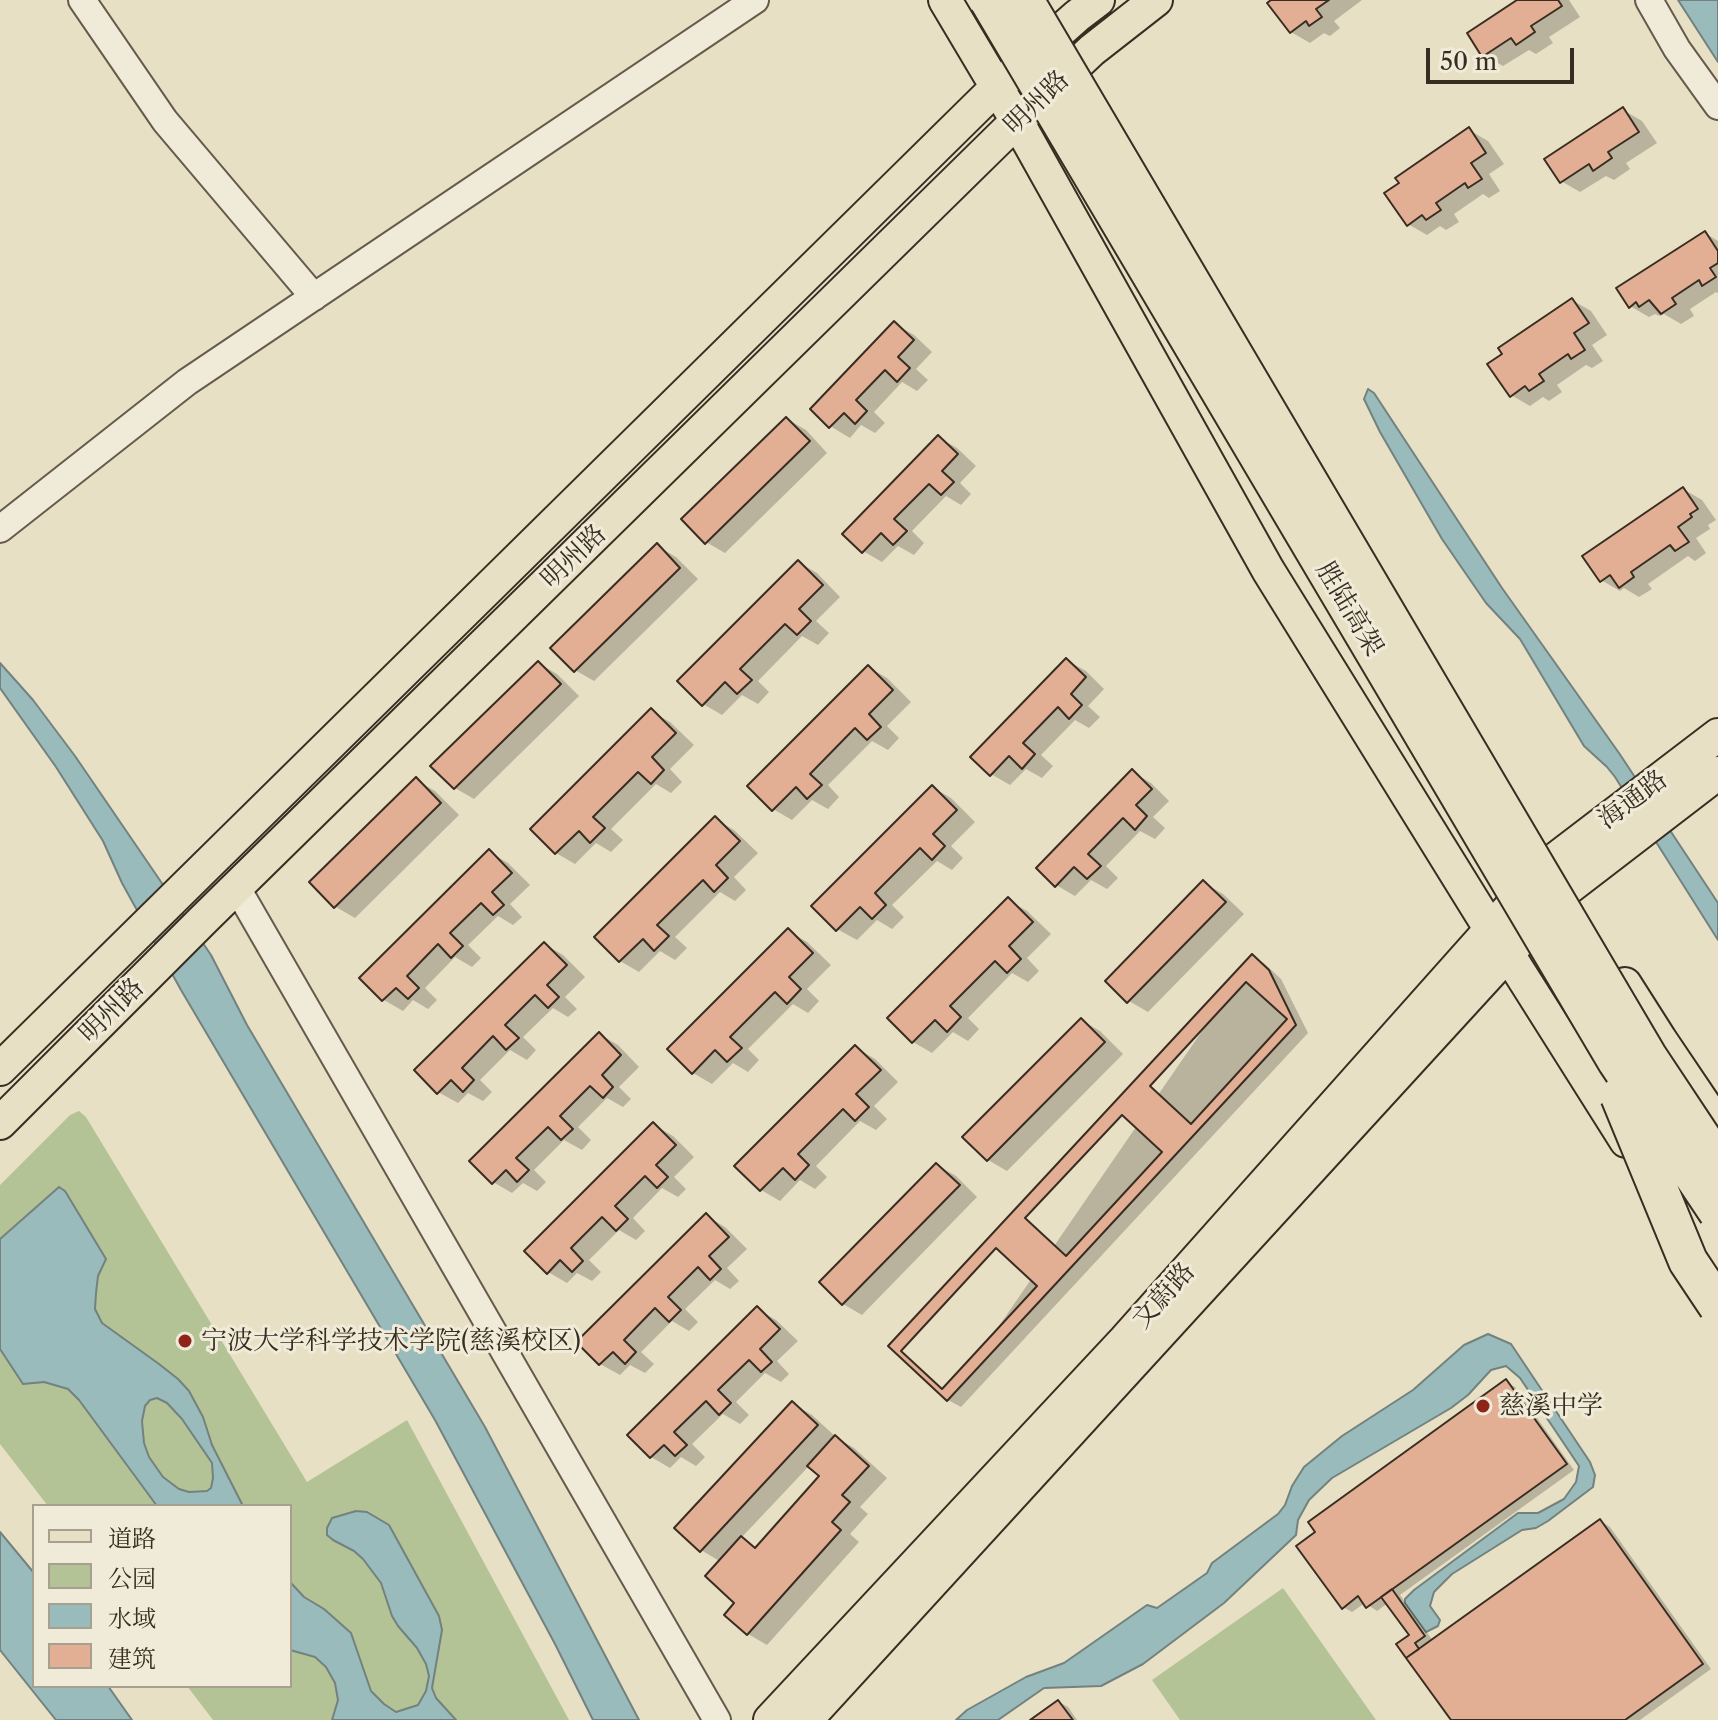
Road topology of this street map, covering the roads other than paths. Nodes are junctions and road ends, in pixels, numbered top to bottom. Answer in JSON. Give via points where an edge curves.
{"nodes":[{"id":1,"x":82,"y":0,"type":"edge"},
{"id":2,"x":755,"y":0,"type":"edge"},
{"id":3,"x":945,"y":0,"type":"edge"},
{"id":4,"x":989,"y":0,"type":"edge"},
{"id":5,"x":1014,"y":0,"type":"edge"},
{"id":6,"x":1024,"y":0,"type":"edge"},
{"id":7,"x":1098,"y":0,"type":"edge"},
{"id":8,"x":1156,"y":0,"type":"edge"},
{"id":9,"x":1649,"y":0,"type":"edge"},
{"id":10,"x":996,"y":88,"type":"junction"},
{"id":11,"x":1718,"y":106,"type":"edge"},
{"id":12,"x":1017,"y":121,"type":"junction"},
{"id":13,"x":314,"y":297,"type":"junction"},
{"id":14,"x":0,"y":529,"type":"edge"},
{"id":15,"x":1718,"y":735,"type":"edge"},
{"id":16,"x":1718,"y":773,"type":"edge"},
{"id":17,"x":1558,"y":877,"type":"junction"},
{"id":18,"x":237,"y":888,"type":"junction"},
{"id":19,"x":1499,"y":942,"type":"junction"},
{"id":20,"x":1579,"y":997,"type":"junction"},
{"id":21,"x":0,"y":1069,"type":"edge"},
{"id":22,"x":0,"y":1123,"type":"edge"},
{"id":23,"x":1718,"y":1125,"type":"edge"},
{"id":24,"x":1718,"y":1163,"type":"edge"},
{"id":25,"x":1718,"y":1212,"type":"edge"},
{"id":26,"x":1718,"y":1284,"type":"edge"},
{"id":27,"x":1718,"y":1306,"type":"edge"},
{"id":28,"x":717,"y":1720,"type":"edge"},
{"id":29,"x":770,"y":1720,"type":"edge"},
{"id":30,"x":806,"y":1720,"type":"edge"}],
"edges":[{"from":1,"to":13,"type":"street","via":[[165,121]]},
{"from":2,"to":13,"type":"street"},
{"from":3,"to":10,"type":"main road"},
{"from":4,"to":20,"type":"highway","name":"胜陆高架","bridge":true},
{"from":5,"to":17,"type":"main road"},
{"from":6,"to":24,"type":"highway","name":"胜陆高架","bridge":true,"via":[[1647,1056]]},
{"from":7,"to":10,"type":"main road","name":"明州路"},
{"from":8,"to":12,"type":"main road","name":"明州路","via":[[1092,50]]},
{"from":9,"to":11,"type":"street"},
{"from":10,"to":12,"type":"main road"},
{"from":10,"to":21,"type":"main road","name":"明州路"},
{"from":12,"to":18,"type":"main road","name":"明州路"},
{"from":12,"to":19,"type":"main road","via":[[1268,570]]},
{"from":13,"to":14,"type":"street","via":[[187,382]]},
{"from":15,"to":17,"type":"main road","name":"海通路"},
{"from":16,"to":17,"type":"main road","name":"海通路"},
{"from":17,"to":19,"type":"main road","name":"文蔚路"},
{"from":17,"to":23,"type":"main road"},
{"from":18,"to":22,"type":"main road","name":"明州路"},
{"from":18,"to":28,"type":"street"},
{"from":19,"to":26,"type":"main road"},
{"from":19,"to":29,"type":"main road","name":"文蔚路"},
{"from":19,"to":30,"type":"main road","name":"文蔚路"},
{"from":20,"to":25,"type":"highway","name":"胜陆高架","bridge":true},
{"from":20,"to":27,"type":"highway","bridge":true,"via":[[1688,1261]]}]}
